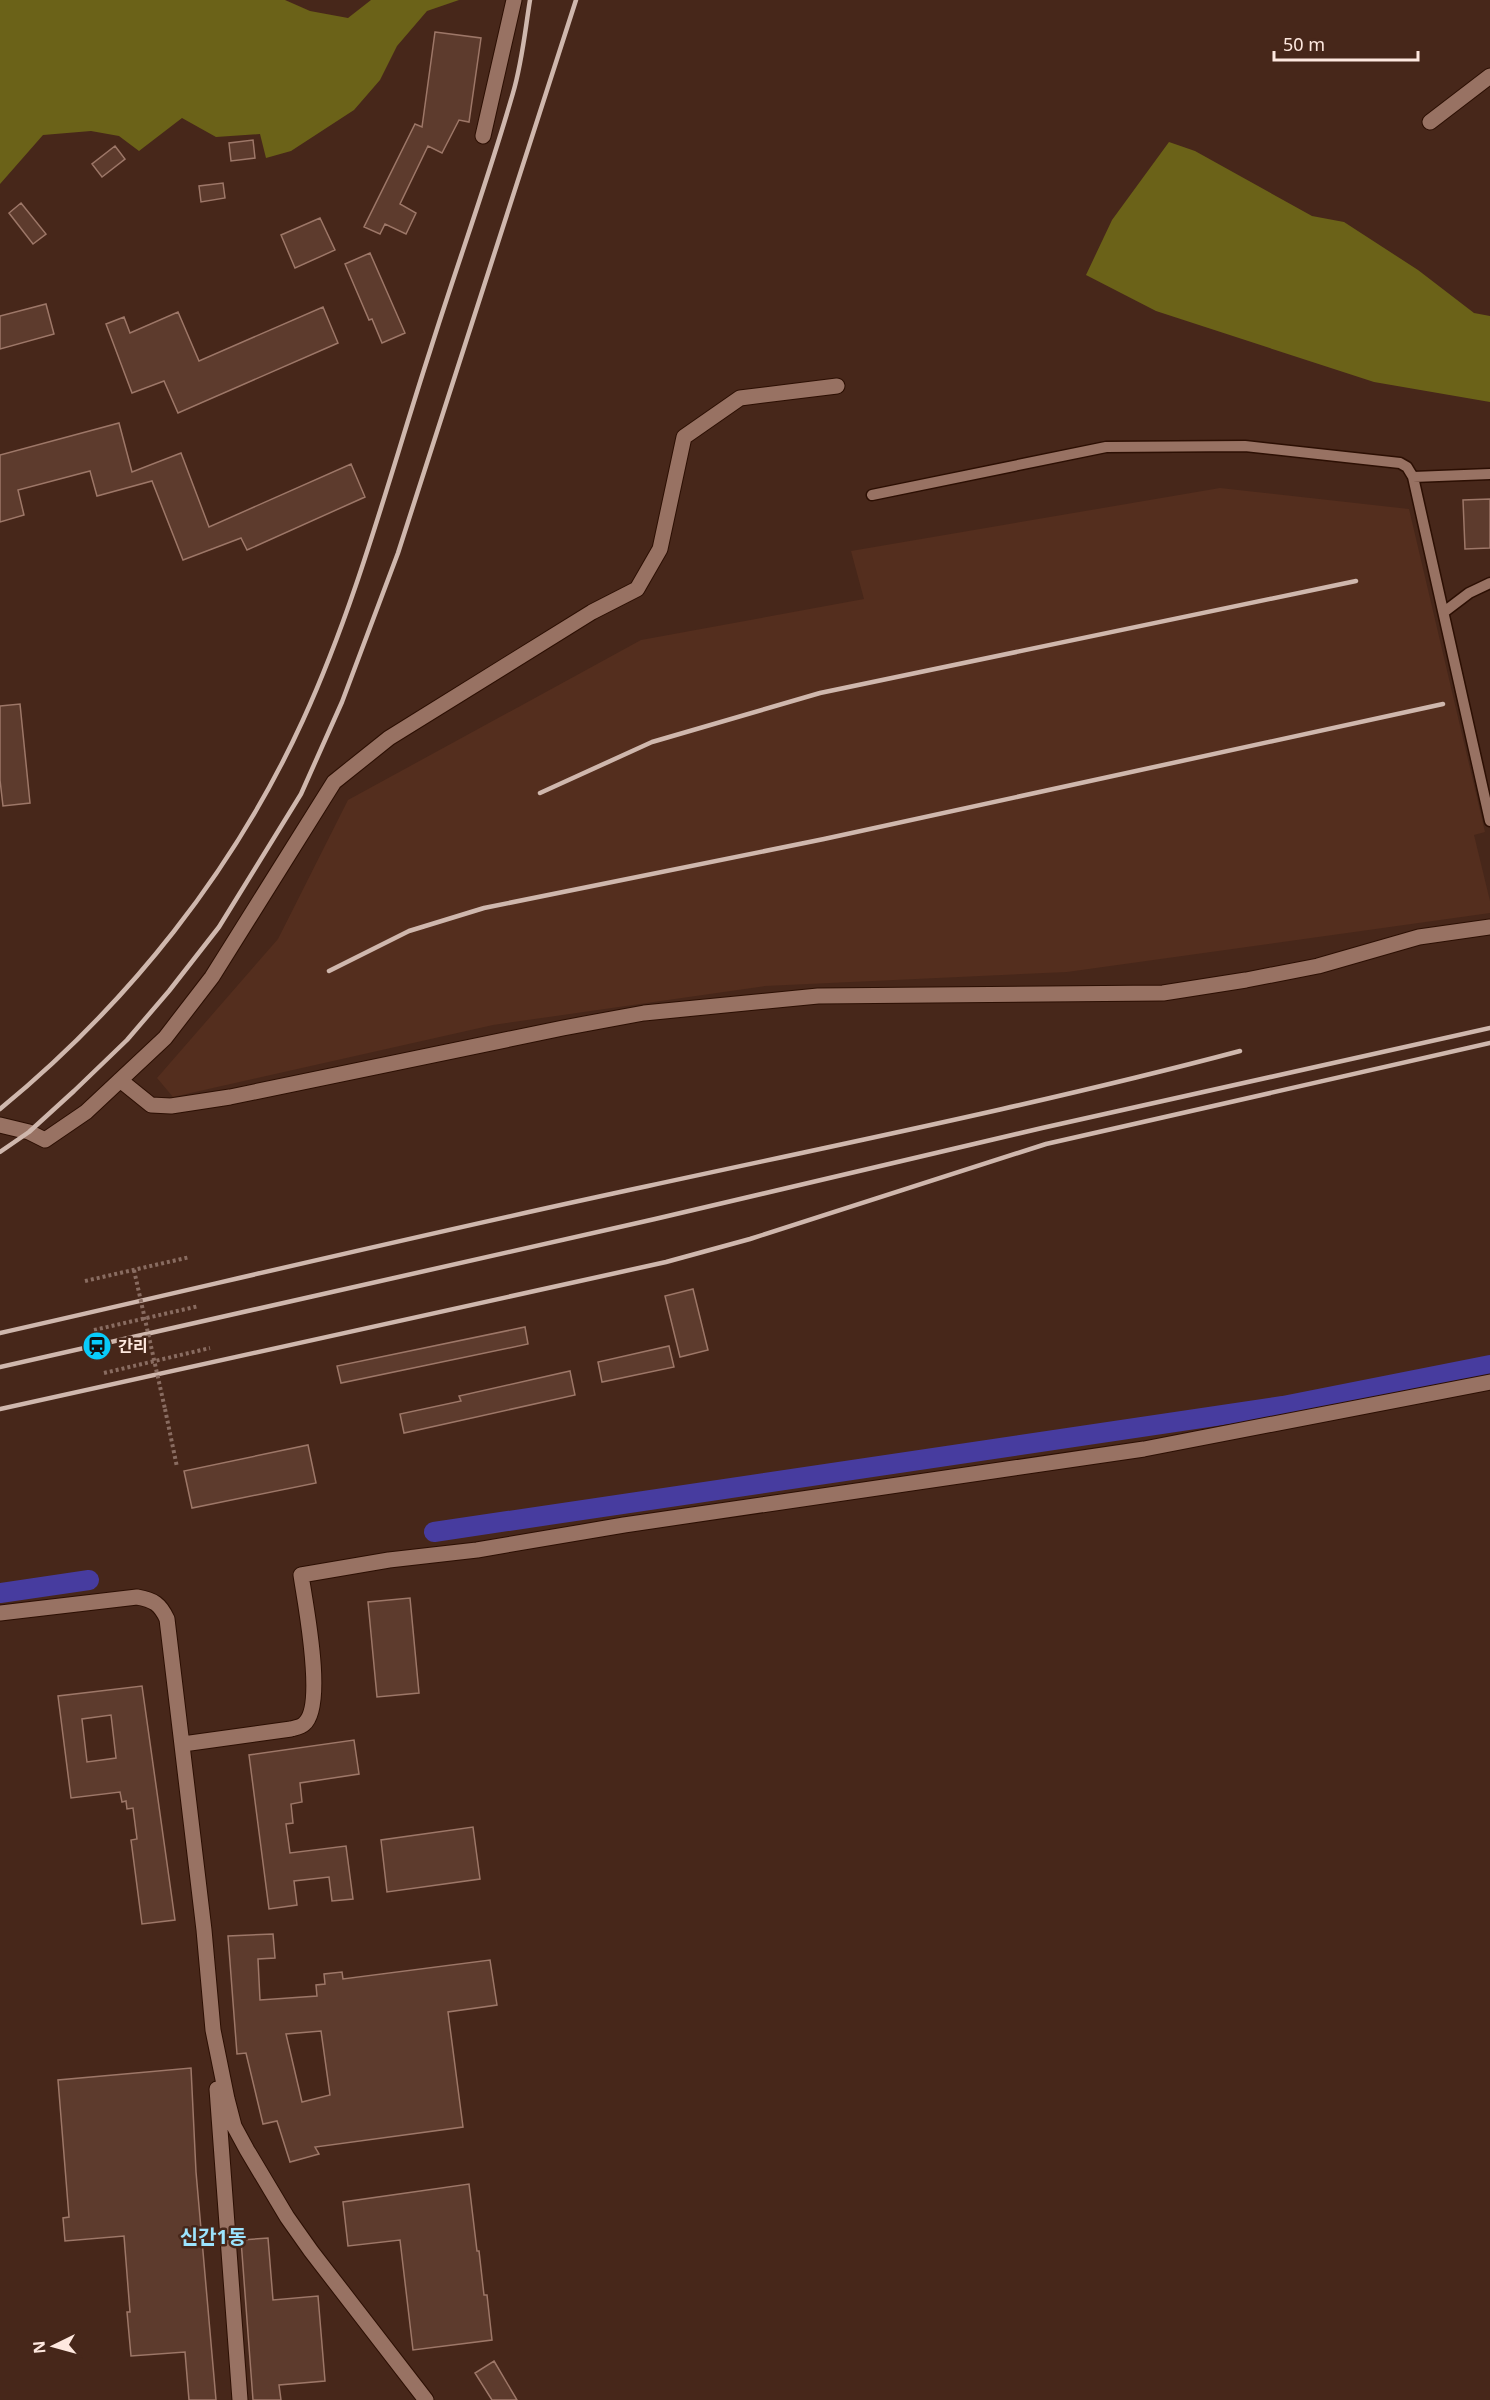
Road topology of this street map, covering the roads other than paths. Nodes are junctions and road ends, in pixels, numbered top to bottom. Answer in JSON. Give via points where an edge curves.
{"nodes":[{"id":1,"x":514,"y":0,"type":"edge"},
{"id":2,"x":1490,"y":76,"type":"edge"},
{"id":3,"x":1430,"y":122,"type":"dead end"},
{"id":4,"x":483,"y":136,"type":"dead end"},
{"id":5,"x":837,"y":386,"type":"dead end"},
{"id":6,"x":1490,"y":474,"type":"edge"},
{"id":7,"x":1413,"y":477,"type":"junction"},
{"id":8,"x":872,"y":495,"type":"dead end"},
{"id":9,"x":1490,"y":583,"type":"edge"},
{"id":10,"x":1443,"y":612,"type":"junction"},
{"id":11,"x":1490,"y":821,"type":"edge"},
{"id":12,"x":1490,"y":927,"type":"edge"},
{"id":13,"x":120,"y":1080,"type":"junction"},
{"id":14,"x":0,"y":1125,"type":"edge"},
{"id":15,"x":1490,"y":1382,"type":"edge"},
{"id":16,"x":0,"y":1613,"type":"edge"},
{"id":17,"x":183,"y":1744,"type":"junction"},
{"id":18,"x":213,"y":2030,"type":"junction"},
{"id":19,"x":240,"y":2400,"type":"edge"},
{"id":20,"x":426,"y":2400,"type":"edge"}],
"edges":[{"from":1,"to":4,"type":"street"},
{"from":2,"to":3,"type":"street"},
{"from":5,"to":13,"type":"street","via":[[740,398],[684,437],[660,549],[637,589],[592,612],[389,738],[334,782],[212,977],[165,1038]]},
{"from":6,"to":7,"type":"lane"},
{"from":7,"to":8,"type":"lane","via":[[1407,466],[1400,463],[1245,446],[1107,447]]},
{"from":7,"to":10,"type":"lane"},
{"from":9,"to":10,"type":"lane"},
{"from":10,"to":11,"type":"lane"},
{"from":12,"to":13,"type":"street","via":[[1419,937],[1318,966],[1163,993],[818,996],[644,1013],[171,1106],[151,1104]]},
{"from":13,"to":14,"type":"street","via":[[86,1112],[45,1140]]},
{"from":15,"to":17,"type":"street","via":[[1144,1449],[301,1575],[315,1690],[312,1711],[304,1724]]},
{"from":16,"to":17,"type":"street","via":[[137,1597],[152,1599],[167,1619]]},
{"from":17,"to":18,"type":"street"},
{"from":18,"to":19,"type":"street"},
{"from":18,"to":20,"type":"street","via":[[234,2126],[247,2151],[305,2243]]}]}
